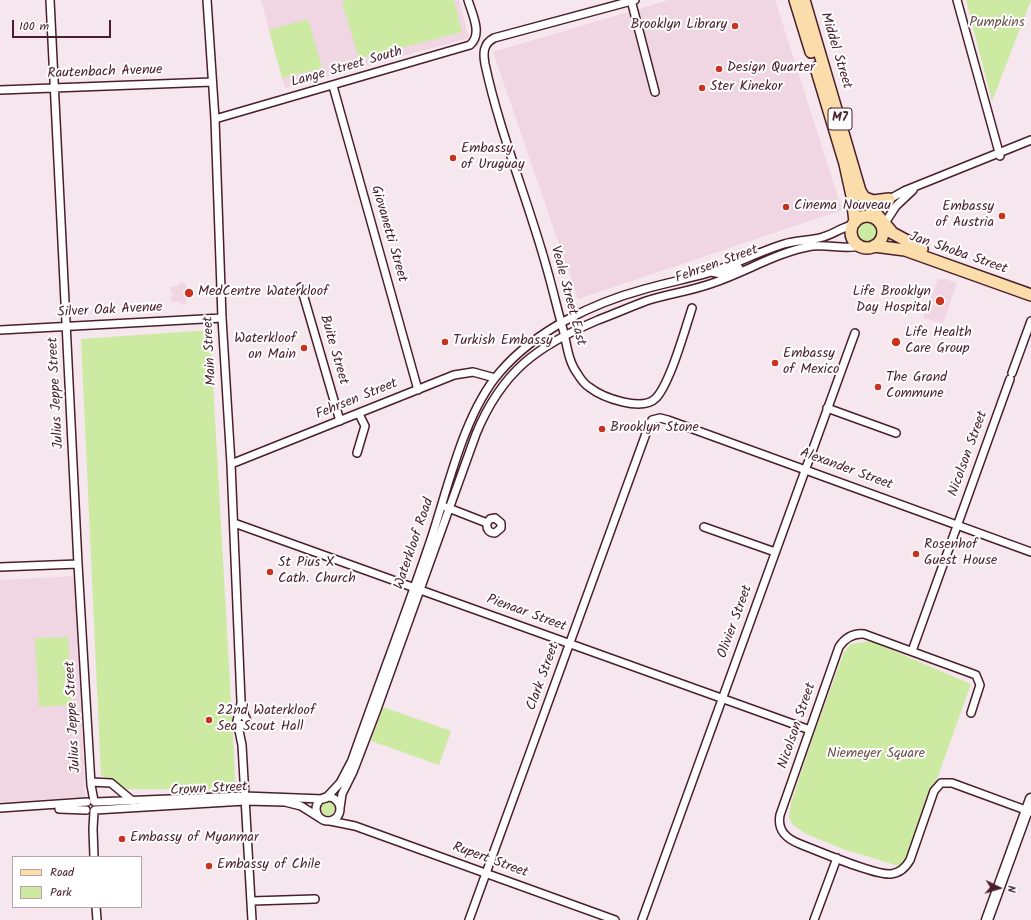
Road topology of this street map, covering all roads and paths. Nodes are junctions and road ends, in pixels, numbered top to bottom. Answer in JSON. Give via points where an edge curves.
{"nodes":[{"id":1,"x":50,"y":0,"type":"edge"},
{"id":2,"x":207,"y":0,"type":"edge"},
{"id":3,"x":468,"y":0,"type":"edge"},
{"id":4,"x":632,"y":0,"type":"edge"},
{"id":5,"x":795,"y":0,"type":"edge"},
{"id":6,"x":804,"y":0,"type":"edge"},
{"id":7,"x":957,"y":0,"type":"edge"},
{"id":8,"x":212,"y":82,"type":"junction"},
{"id":9,"x":333,"y":86,"type":"junction"},
{"id":10,"x":55,"y":88,"type":"junction"},
{"id":11,"x":0,"y":90,"type":"edge"},
{"id":12,"x":655,"y":92,"type":"dead end"},
{"id":13,"x":215,"y":119,"type":"junction"},
{"id":14,"x":1031,"y":140,"type":"edge"},
{"id":15,"x":1031,"y":145,"type":"edge"},
{"id":16,"x":999,"y":155,"type":"junction"},
{"id":17,"x":857,"y":180,"type":"junction"},
{"id":18,"x":918,"y":186,"type":"junction"},
{"id":19,"x":862,"y":196,"type":"junction"},
{"id":20,"x":889,"y":199,"type":"junction"},
{"id":21,"x":871,"y":214,"type":"junction"},
{"id":22,"x":854,"y":224,"type":"junction"},
{"id":23,"x":885,"y":228,"type":"junction"},
{"id":24,"x":860,"y":246,"type":"junction"},
{"id":25,"x":874,"y":246,"type":"junction"},
{"id":26,"x":761,"y":263,"type":"junction"},
{"id":27,"x":710,"y":272,"type":"junction"},
{"id":28,"x":301,"y":287,"type":"dead end"},
{"id":29,"x":1031,"y":288,"type":"edge"},
{"id":30,"x":1031,"y":295,"type":"edge"},
{"id":31,"x":692,"y":308,"type":"dead end"},
{"id":32,"x":222,"y":318,"type":"junction"},
{"id":33,"x":1031,"y":321,"type":"edge"},
{"id":34,"x":561,"y":323,"type":"junction"},
{"id":35,"x":67,"y":326,"type":"junction"},
{"id":36,"x":0,"y":330,"type":"edge"},
{"id":37,"x":855,"y":333,"type":"dead end"},
{"id":38,"x":564,"y":335,"type":"junction"},
{"id":39,"x":494,"y":378,"type":"junction"},
{"id":40,"x":418,"y":390,"type":"junction"},
{"id":41,"x":827,"y":408,"type":"junction"},
{"id":42,"x":359,"y":414,"type":"junction"},
{"id":43,"x":652,"y":420,"type":"joint"},
{"id":44,"x":340,"y":421,"type":"junction"},
{"id":45,"x":896,"y":433,"type":"dead end"},
{"id":46,"x":357,"y":453,"type":"dead end"},
{"id":47,"x":231,"y":464,"type":"junction"},
{"id":48,"x":805,"y":469,"type":"junction"},
{"id":49,"x":453,"y":471,"type":"junction"},
{"id":50,"x":461,"y":474,"type":"junction"},
{"id":51,"x":445,"y":507,"type":"junction"},
{"id":52,"x":234,"y":523,"type":"junction"},
{"id":53,"x":487,"y":523,"type":"dead end"},
{"id":54,"x":958,"y":525,"type":"junction"},
{"id":55,"x":704,"y":526,"type":"dead end"},
{"id":56,"x":775,"y":552,"type":"junction"},
{"id":57,"x":1031,"y":552,"type":"edge"},
{"id":58,"x":78,"y":564,"type":"junction"},
{"id":59,"x":0,"y":567,"type":"edge"},
{"id":60,"x":417,"y":589,"type":"junction"},
{"id":61,"x":569,"y":643,"type":"junction"},
{"id":62,"x":912,"y":651,"type":"junction"},
{"id":63,"x":386,"y":675,"type":"junction"},
{"id":64,"x":722,"y":699,"type":"junction"},
{"id":65,"x":971,"y":713,"type":"dead end"},
{"id":66,"x":810,"y":730,"type":"junction"},
{"id":67,"x":91,"y":784,"type":"junction"},
{"id":68,"x":244,"y":798,"type":"junction"},
{"id":69,"x":324,"y":798,"type":"junction"},
{"id":70,"x":1031,"y":799,"type":"edge"},
{"id":71,"x":91,"y":802,"type":"junction"},
{"id":72,"x":135,"y":804,"type":"junction"},
{"id":73,"x":118,"y":805,"type":"junction"},
{"id":74,"x":64,"y":807,"type":"junction"},
{"id":75,"x":0,"y":808,"type":"edge"},
{"id":76,"x":340,"y":810,"type":"junction"},
{"id":77,"x":91,"y":811,"type":"junction"},
{"id":78,"x":1029,"y":811,"type":"edge"},
{"id":79,"x":0,"y":813,"type":"edge"},
{"id":80,"x":320,"y":818,"type":"junction"},
{"id":81,"x":330,"y":821,"type":"junction"},
{"id":82,"x":355,"y":826,"type":"junction"},
{"id":83,"x":94,"y":856,"type":"edge"},
{"id":84,"x":837,"y":858,"type":"junction"},
{"id":85,"x":486,"y":873,"type":"junction"},
{"id":86,"x":314,"y":899,"type":"dead end"},
{"id":87,"x":252,"y":901,"type":"junction"},
{"id":88,"x":96,"y":908,"type":"edge"},
{"id":89,"x":97,"y":920,"type":"edge"},
{"id":90,"x":252,"y":920,"type":"edge"},
{"id":91,"x":469,"y":920,"type":"edge"},
{"id":92,"x":615,"y":920,"type":"edge"},
{"id":93,"x":642,"y":920,"type":"edge"},
{"id":94,"x":814,"y":920,"type":"edge"},
{"id":95,"x":987,"y":920,"type":"edge"}],
"edges":[{"from":1,"to":10,"type":"street","name":"Julius Jeppe Street"},
{"from":2,"to":8,"type":"street","name":"Main Street"},
{"from":3,"to":9,"type":"street","name":"Lange Street South","via":[[477,31],[470,45]]},
{"from":4,"to":12,"type":"street"},
{"from":4,"to":34,"type":"street","name":"Veale Street East","via":[[498,37],[486,45],[484,55],[487,72],[547,268]]},
{"from":5,"to":22,"type":"main road","name":"Middel Street","number":"M7","via":[[845,164],[852,196]]},
{"from":6,"to":17,"type":"main road","name":"Middel Street","number":"M7"},
{"from":7,"to":16,"type":"street"},
{"from":8,"to":10,"type":"street","name":"Rautenbach Avenue"},
{"from":8,"to":13,"type":"street","name":"Main Street"},
{"from":9,"to":13,"type":"street","name":"Lange Street South"},
{"from":9,"to":40,"type":"street","name":"Giovanetti Street"},
{"from":10,"to":11,"type":"street","name":"Rautenbach Avenue"},
{"from":10,"to":35,"type":"street","name":"Julius Jeppe Street"},
{"from":13,"to":32,"type":"street","name":"Main Street"},
{"from":14,"to":16,"type":"street"},
{"from":15,"to":16,"type":"street"},
{"from":16,"to":18,"type":"street"},
{"from":17,"to":19,"type":"main road","name":"Middel Street","number":"M7"},
{"from":17,"to":21,"type":"main road","name":"Middel Street","number":"M7","via":[[856,186],[862,203]]},
{"from":18,"to":20,"type":"street"},
{"from":18,"to":23,"type":"street","via":[[896,206]]},
{"from":19,"to":20,"type":"main road","via":[[873,201]]},
{"from":19,"to":21,"type":"main road","name":"Middel Street","number":"M7"},
{"from":20,"to":21,"type":"street"},
{"from":21,"to":22,"type":"main road"},
{"from":21,"to":23,"type":"main road","name":"Middel Street","number":"M7"},
{"from":22,"to":24,"type":"main road","number":"M7","via":[[852,237]]},
{"from":22,"to":27,"type":"street","name":"Fehrsen Street","via":[[825,237],[774,247]]},
{"from":23,"to":25,"type":"main road"},
{"from":23,"to":29,"type":"main road","name":"Jan Shoba Street","number":"M7","via":[[910,244]]},
{"from":24,"to":25,"type":"main road"},
{"from":24,"to":26,"type":"street","name":"Fehrsen Street","via":[[812,246]]},
{"from":25,"to":30,"type":"main road","name":"Jan Shoba Street","via":[[905,250]]},
{"from":26,"to":27,"type":"street","via":[[749,264],[720,274]]},
{"from":26,"to":38,"type":"street","name":"Fehrsen Street","via":[[715,283],[630,307]]},
{"from":27,"to":34,"type":"street","name":"Fehrsen Street","via":[[643,289]]},
{"from":28,"to":44,"type":"street","name":"Buite Street"},
{"from":31,"to":38,"type":"street","name":"Veale Street East","via":[[666,382],[656,398],[644,404],[630,403],[589,387],[574,367]]},
{"from":32,"to":35,"type":"street","name":"Silver Oak Avenue"},
{"from":32,"to":47,"type":"street","name":"Main Street"},
{"from":33,"to":54,"type":"street","name":"Nicolson Street"},
{"from":34,"to":38,"type":"street","name":"Veale Street East"},
{"from":34,"to":39,"type":"street","name":"Waterkloof Road","via":[[522,350]]},
{"from":35,"to":36,"type":"street","name":"Silver Oak Avenue"},
{"from":35,"to":58,"type":"street","name":"Julius Jeppe Street"},
{"from":37,"to":41,"type":"street","name":"Olivier Street"},
{"from":38,"to":50,"type":"street","name":"Waterkloof Road","via":[[536,353],[501,388],[479,426]]},
{"from":39,"to":40,"type":"street","name":"Fehrsen Street","via":[[476,373],[459,374]]},
{"from":39,"to":49,"type":"street","name":"Waterkloof Road","via":[[474,415]]},
{"from":40,"to":42,"type":"street","name":"Fehrsen Street"},
{"from":41,"to":45,"type":"street"},
{"from":41,"to":48,"type":"street","name":"Olivier Street"},
{"from":42,"to":44,"type":"street","name":"Fehrsen Street"},
{"from":42,"to":46,"type":"street","via":[[365,426]]},
{"from":43,"to":48,"type":"street","name":"Alexander Street","via":[[664,418]]},
{"from":43,"to":61,"type":"street","name":"Clark Street"},
{"from":44,"to":47,"type":"street","name":"Fehrsen Street"},
{"from":47,"to":52,"type":"street","name":"Main Street"},
{"from":48,"to":54,"type":"street","name":"Alexander Street"},
{"from":48,"to":56,"type":"street","name":"Olivier Street"},
{"from":49,"to":50,"type":"street"},
{"from":49,"to":51,"type":"street","name":"Waterkloof Road"},
{"from":50,"to":51,"type":"street","name":"Waterkloof Road"},
{"from":51,"to":53,"type":"street"},
{"from":51,"to":60,"type":"street","name":"Waterkloof Road"},
{"from":52,"to":60,"type":"street","name":"Pienaar Street"},
{"from":52,"to":68,"type":"street","name":"Main Street"},
{"from":54,"to":57,"type":"street","name":"Alexander Street"},
{"from":54,"to":62,"type":"street","name":"Nicolson Street"},
{"from":55,"to":56,"type":"street"},
{"from":56,"to":64,"type":"street","name":"Olivier Street"},
{"from":58,"to":59,"type":"street"},
{"from":58,"to":67,"type":"street","name":"Julius Jeppe Street"},
{"from":60,"to":61,"type":"street","name":"Pienaar Street"},
{"from":60,"to":63,"type":"street","name":"Waterkloof Road"},
{"from":61,"to":64,"type":"street","name":"Pienaar Street"},
{"from":61,"to":85,"type":"street","name":"Clark Street"},
{"from":62,"to":65,"type":"street","name":"Nicolson Street","via":[[978,677],[979,689]]},
{"from":62,"to":66,"type":"street","name":"Nicolson Street","via":[[864,634],[847,638],[839,647]]},
{"from":63,"to":69,"type":"street","name":"Waterkloof Road","via":[[345,776],[337,788]]},
{"from":63,"to":76,"type":"street","name":"Waterkloof Road","via":[[353,772],[342,794]]},
{"from":64,"to":66,"type":"street","name":"Pienaar Street"},
{"from":64,"to":93,"type":"street","name":"Olivier Street"},
{"from":66,"to":84,"type":"street","name":"Nicolson Street","via":[[779,824],[789,839]]},
{"from":67,"to":71,"type":"street","name":"Julius Jeppe Street"},
{"from":67,"to":72,"type":"street","via":[[111,783]]},
{"from":68,"to":69,"type":"street","name":"Crown Street"},
{"from":68,"to":72,"type":"street","name":"Crown Street"},
{"from":68,"to":80,"type":"street","name":"Crown Street","via":[[294,803]]},
{"from":68,"to":87,"type":"street","name":"Main Street"},
{"from":69,"to":76,"type":"street","via":[[336,800]]},
{"from":69,"to":80,"type":"street","via":[[317,808]]},
{"from":70,"to":78,"type":"main road"},
{"from":71,"to":73,"type":"street","name":"Crown Street"},
{"from":71,"to":74,"type":"street","name":"Crown Street"},
{"from":71,"to":77,"type":"street","name":"Julius Jeppe Street","via":[[97,806]]},
{"from":72,"to":73,"type":"street","name":"Crown Street"},
{"from":73,"to":77,"type":"street","name":"Crown Street"},
{"from":74,"to":75,"type":"street","name":"Crown Street"},
{"from":74,"to":77,"type":"street","name":"Crown Street"},
{"from":74,"to":79,"type":"street","name":"Crown Street"},
{"from":76,"to":81,"type":"street","via":[[337,818]]},
{"from":76,"to":82,"type":"street","name":"Rupert Street","via":[[346,820]]},
{"from":77,"to":83,"type":"street"},
{"from":78,"to":84,"type":"street","name":"Nicolson Street","via":[[944,782],[934,791],[910,860],[903,869],[886,874]]},
{"from":78,"to":95,"type":"main road"},
{"from":80,"to":81,"type":"street"},
{"from":81,"to":82,"type":"street","name":"Rupert Street"},
{"from":82,"to":85,"type":"street","name":"Rupert Street"},
{"from":84,"to":94,"type":"street"},
{"from":85,"to":91,"type":"street","name":"Clark Street"},
{"from":85,"to":92,"type":"street","name":"Rupert Street"},
{"from":86,"to":87,"type":"street"},
{"from":87,"to":90,"type":"street","name":"Main Street"},
{"from":88,"to":89,"type":"street"}]}
